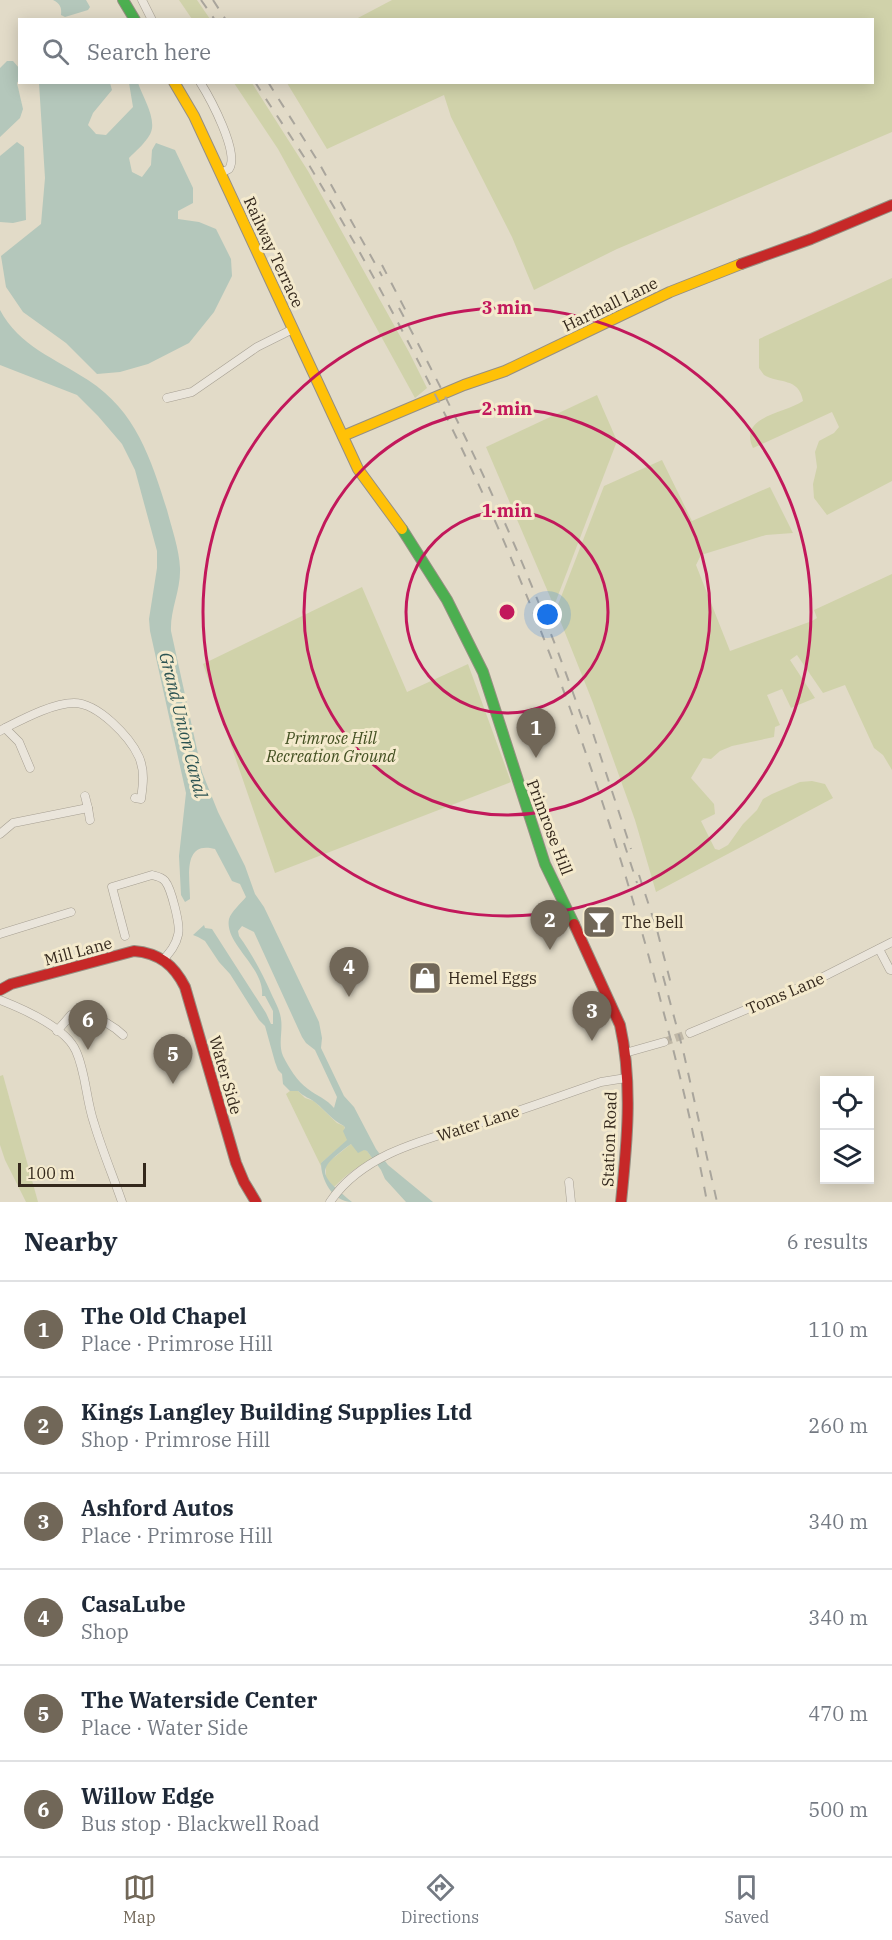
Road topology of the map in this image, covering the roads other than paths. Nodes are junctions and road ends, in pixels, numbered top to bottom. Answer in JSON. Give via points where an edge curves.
{"nodes":[{"id":1,"x":123,"y":0,"type":"edge"},
{"id":2,"x":142,"y":0,"type":"edge"},
{"id":3,"x":134,"y":18,"type":"edge"},
{"id":4,"x":151,"y":18,"type":"edge"},
{"id":5,"x":175,"y":84,"type":"edge"},
{"id":6,"x":201,"y":84,"type":"edge"},
{"id":7,"x":221,"y":172,"type":"junction"},
{"id":8,"x":892,"y":205,"type":"edge"},
{"id":9,"x":293,"y":329,"type":"junction"},
{"id":10,"x":167,"y":398,"type":"dead end"},
{"id":11,"x":343,"y":436,"type":"junction"},
{"id":12,"x":2,"y":730,"type":"edge"},
{"id":13,"x":30,"y":768,"type":"dead end"},
{"id":14,"x":85,"y":796,"type":"dead end"},
{"id":15,"x":141,"y":799,"type":"dead end"},
{"id":16,"x":88,"y":808,"type":"junction"},
{"id":17,"x":90,"y":820,"type":"dead end"},
{"id":18,"x":0,"y":834,"type":"edge"},
{"id":19,"x":71,"y":912,"type":"dead end"},
{"id":20,"x":0,"y":934,"type":"edge"},
{"id":21,"x":125,"y":936,"type":"dead end"},
{"id":22,"x":892,"y":942,"type":"edge"},
{"id":23,"x":879,"y":949,"type":"junction"},
{"id":24,"x":164,"y":959,"type":"junction"},
{"id":25,"x":892,"y":970,"type":"edge"},
{"id":26,"x":0,"y":990,"type":"edge"},
{"id":27,"x":0,"y":1000,"type":"edge"},
{"id":28,"x":57,"y":1031,"type":"junction"},
{"id":29,"x":690,"y":1033,"type":"tunnel mouth"},
{"id":30,"x":123,"y":1035,"type":"dead end"},
{"id":31,"x":664,"y":1042,"type":"tunnel mouth"},
{"id":32,"x":625,"y":1053,"type":"junction"},
{"id":33,"x":626,"y":1078,"type":"junction"},
{"id":34,"x":568,"y":1182,"type":"dead end"},
{"id":35,"x":331,"y":1200,"type":"edge"},
{"id":36,"x":122,"y":1202,"type":"edge"},
{"id":37,"x":256,"y":1202,"type":"edge"},
{"id":38,"x":571,"y":1202,"type":"edge"},
{"id":39,"x":621,"y":1202,"type":"edge"}],
"edges":[{"from":1,"to":3,"type":"street"},
{"from":2,"to":4,"type":"street"},
{"from":5,"to":7,"type":"street","name":"Railway Terrace"},
{"from":6,"to":7,"type":"street","via":[[225,132],[232,158],[229,169]]},
{"from":7,"to":9,"type":"street","name":"Railway Terrace"},
{"from":8,"to":11,"type":"street","name":"Harthall Lane","via":[[670,292],[505,371]]},
{"from":9,"to":10,"type":"street","via":[[257,347],[192,392]]},
{"from":9,"to":11,"type":"street","name":"Railway Terrace"},
{"from":11,"to":32,"type":"street","name":"Primrose Hill","via":[[358,469],[432,574],[475,653],[545,864],[616,1017]]},
{"from":12,"to":13,"type":"street","via":[[19,742]]},
{"from":12,"to":15,"type":"street","via":[[66,704],[90,707],[112,722],[136,752],[143,771]]},
{"from":14,"to":16,"type":"street"},
{"from":16,"to":17,"type":"street"},
{"from":16,"to":18,"type":"street","via":[[13,823]]},
{"from":19,"to":20,"type":"street"},
{"from":21,"to":24,"type":"street","via":[[111,884],[152,875],[165,881],[179,933]]},
{"from":22,"to":23,"type":"street","name":"Toms Lane"},
{"from":23,"to":25,"type":"street"},
{"from":23,"to":29,"type":"street","name":"Toms Lane","via":[[815,981]]},
{"from":24,"to":26,"type":"street","name":"Mill Lane","via":[[134,951]]},
{"from":24,"to":37,"type":"street","name":"Water Side","via":[[185,987],[236,1163]]},
{"from":27,"to":28,"type":"street","via":[[31,1013]]},
{"from":28,"to":30,"type":"street","via":[[71,1015],[88,1011]]},
{"from":28,"to":36,"type":"street","via":[[76,1049],[93,1122]]},
{"from":31,"to":32,"type":"street"},
{"from":32,"to":33,"type":"street","name":"Primrose Hill"},
{"from":33,"to":35,"type":"street","name":"Water Lane","via":[[601,1082],[411,1144],[369,1165]]},
{"from":33,"to":39,"type":"street","name":"Station Road","via":[[627,1148]]},
{"from":34,"to":38,"type":"street"}]}
